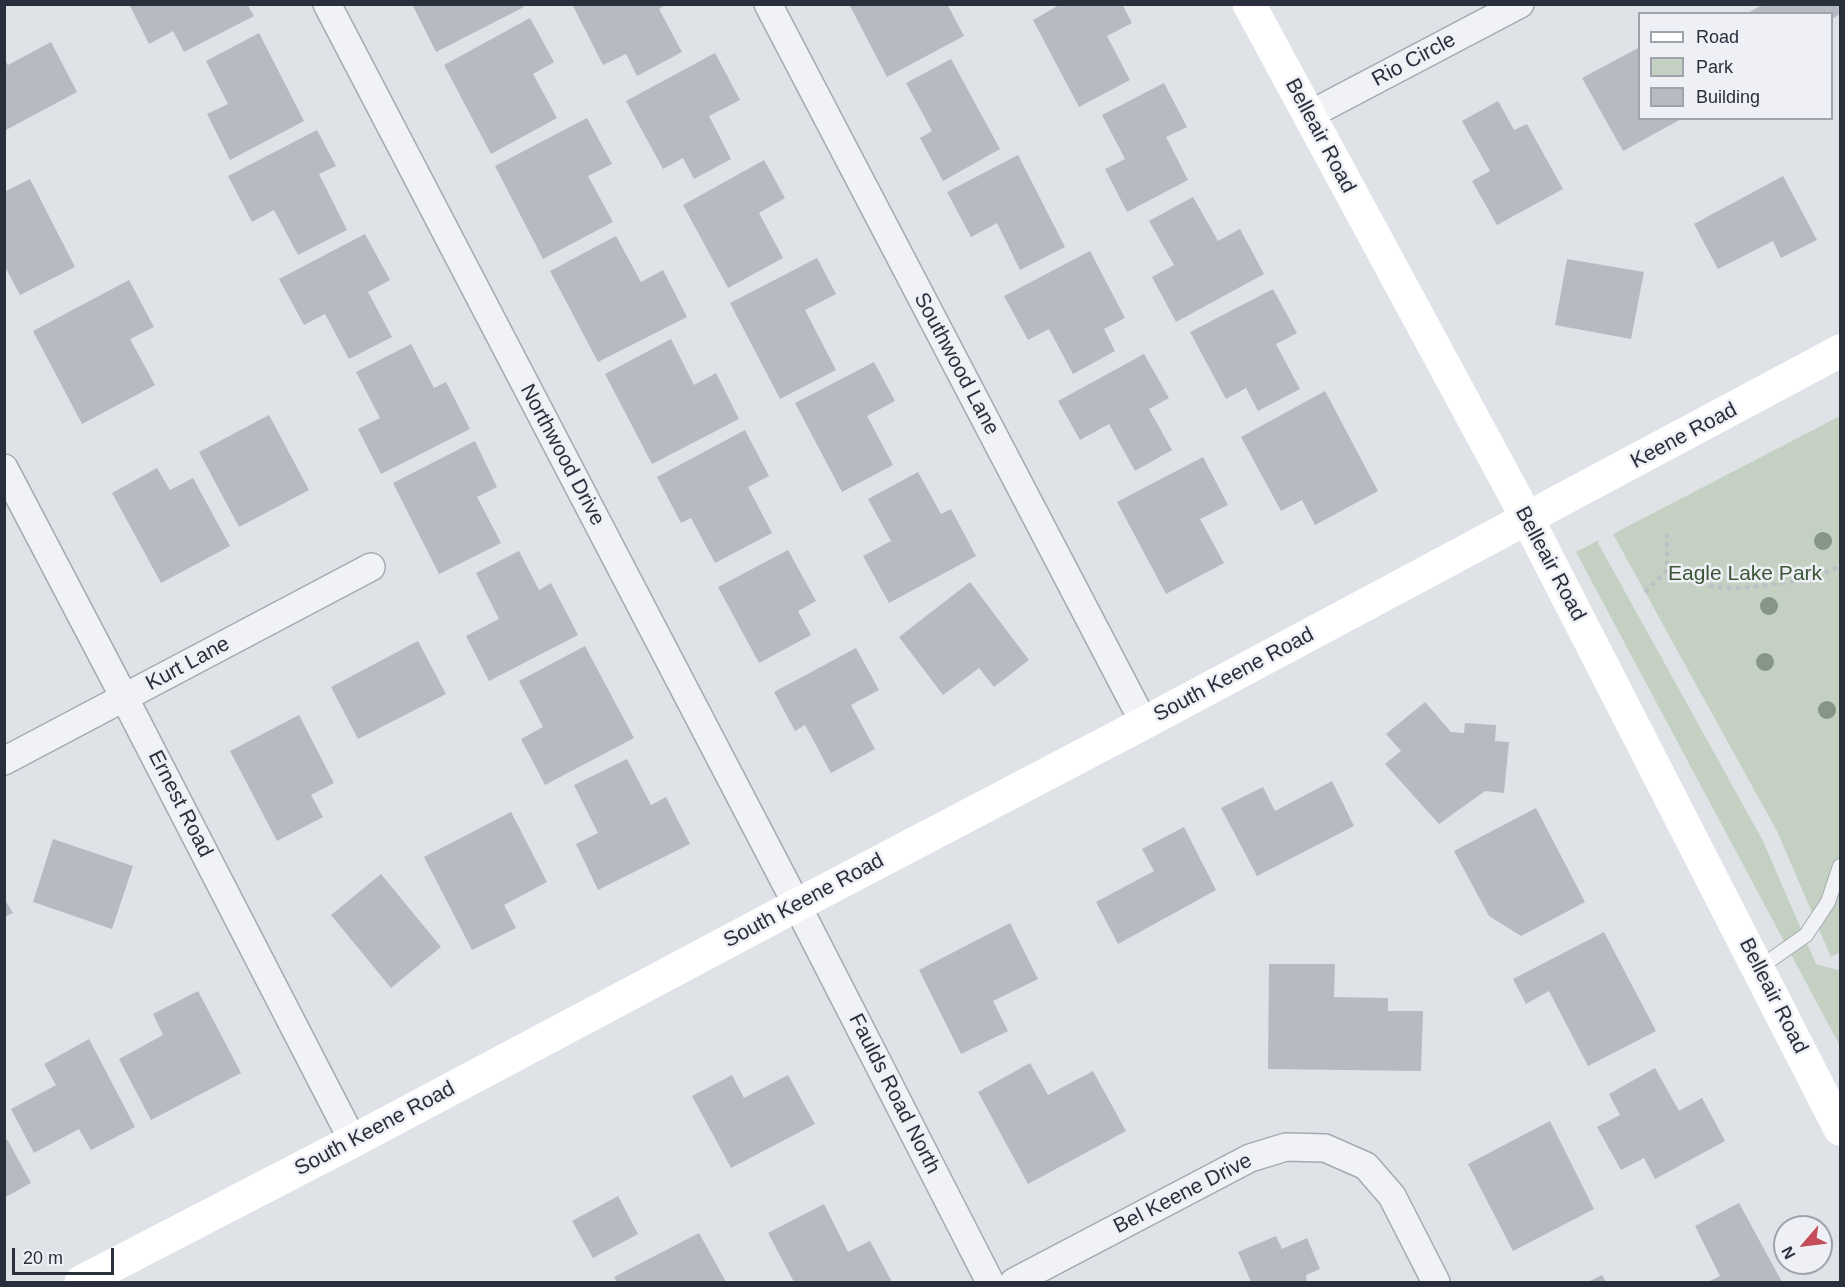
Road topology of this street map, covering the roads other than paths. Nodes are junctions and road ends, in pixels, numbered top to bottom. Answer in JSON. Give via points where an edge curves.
{"nodes":[{"id":1,"x":327,"y":4,"type":"edge"},
{"id":2,"x":768,"y":4,"type":"edge"},
{"id":3,"x":1249,"y":4,"type":"edge"},
{"id":4,"x":1520,"y":4,"type":"edge"},
{"id":5,"x":1309,"y":115,"type":"junction"},
{"id":6,"x":1840,"y":351,"type":"edge"},
{"id":7,"x":4,"y":468,"type":"edge"},
{"id":8,"x":1528,"y":520,"type":"junction"},
{"id":9,"x":371,"y":567,"type":"dead end"},
{"id":10,"x":124,"y":697,"type":"junction"},
{"id":11,"x":1144,"y":723,"type":"junction"},
{"id":12,"x":4,"y":761,"type":"edge"},
{"id":13,"x":1840,"y":866,"type":"edge"},
{"id":14,"x":797,"y":905,"type":"junction"},
{"id":15,"x":1759,"y":968,"type":"junction"},
{"id":16,"x":1840,"y":1129,"type":"edge"},
{"id":17,"x":353,"y":1141,"type":"junction"},
{"id":18,"x":81,"y":1282,"type":"edge"},
{"id":19,"x":990,"y":1282,"type":"edge"},
{"id":20,"x":1014,"y":1282,"type":"edge"},
{"id":21,"x":1436,"y":1282,"type":"edge"}],
"edges":[{"from":1,"to":14,"type":"street","name":"Northwood Drive"},
{"from":2,"to":11,"type":"street","name":"Southwood Lane"},
{"from":3,"to":5,"type":"main road","name":"Belleair Road"},
{"from":4,"to":5,"type":"street","name":"Rio Circle"},
{"from":5,"to":8,"type":"main road","name":"Belleair Road"},
{"from":6,"to":8,"type":"main road","name":"Keene Road"},
{"from":7,"to":10,"type":"street","name":"Ernest Road"},
{"from":8,"to":11,"type":"main road","name":"South Keene Road"},
{"from":8,"to":15,"type":"main road","name":"Belleair Road"},
{"from":9,"to":10,"type":"street","name":"Kurt Lane"},
{"from":10,"to":12,"type":"street","name":"Kurt Lane"},
{"from":10,"to":17,"type":"street","name":"Ernest Road"},
{"from":11,"to":14,"type":"main road","name":"South Keene Road"},
{"from":13,"to":15,"type":"lane","via":[[1828,902],[1806,935]]},
{"from":14,"to":17,"type":"main road","name":"South Keene Road"},
{"from":14,"to":19,"type":"street","name":"Faulds Road North"},
{"from":15,"to":16,"type":"main road","name":"Belleair Road"},
{"from":17,"to":18,"type":"main road","name":"South Keene Road"},
{"from":20,"to":21,"type":"street","name":"Bel Keene Drive","via":[[1250,1158],[1286,1147],[1325,1148],[1366,1166],[1392,1196]]}]}
